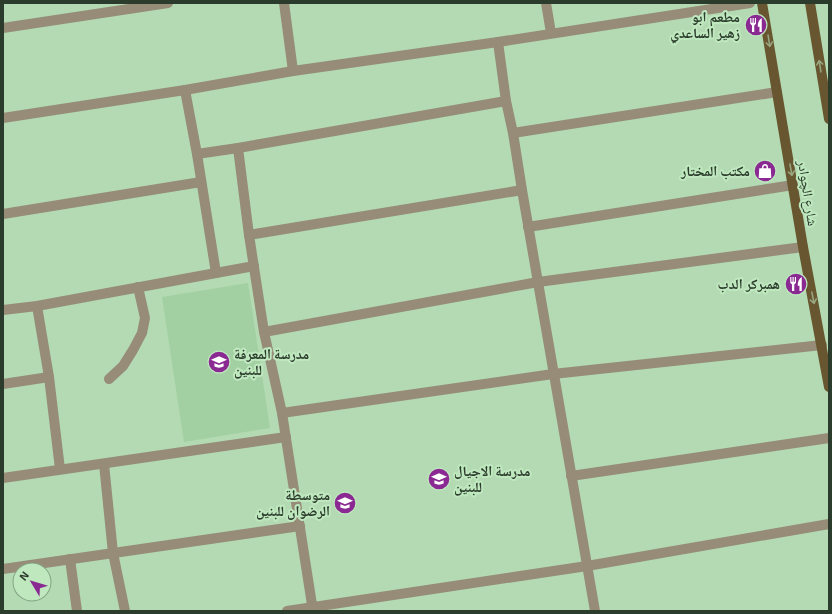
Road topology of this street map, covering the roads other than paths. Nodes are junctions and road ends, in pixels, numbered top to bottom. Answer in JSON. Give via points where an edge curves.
{"nodes":[{"id":1,"x":168,"y":3,"type":"edge"},
{"id":2,"x":284,"y":3,"type":"edge"},
{"id":3,"x":546,"y":3,"type":"edge"},
{"id":4,"x":750,"y":3,"type":"edge"},
{"id":5,"x":762,"y":3,"type":"edge"},
{"id":6,"x":810,"y":3,"type":"edge"},
{"id":7,"x":3,"y":28,"type":"edge"},
{"id":8,"x":550,"y":33,"type":"junction"},
{"id":9,"x":498,"y":42,"type":"junction"},
{"id":10,"x":293,"y":71,"type":"junction"},
{"id":11,"x":185,"y":90,"type":"junction"},
{"id":12,"x":777,"y":92,"type":"junction"},
{"id":13,"x":506,"y":101,"type":"junction"},
{"id":14,"x":3,"y":118,"type":"edge"},
{"id":15,"x":829,"y":118,"type":"edge"},
{"id":16,"x":514,"y":133,"type":"junction"},
{"id":17,"x":238,"y":148,"type":"junction"},
{"id":18,"x":197,"y":154,"type":"junction"},
{"id":19,"x":201,"y":182,"type":"junction"},
{"id":20,"x":793,"y":185,"type":"junction"},
{"id":21,"x":522,"y":190,"type":"junction"},
{"id":22,"x":3,"y":214,"type":"edge"},
{"id":23,"x":528,"y":227,"type":"junction"},
{"id":24,"x":249,"y":235,"type":"junction"},
{"id":25,"x":803,"y":247,"type":"junction"},
{"id":26,"x":254,"y":266,"type":"junction"},
{"id":27,"x":216,"y":273,"type":"junction"},
{"id":28,"x":538,"y":282,"type":"junction"},
{"id":29,"x":138,"y":287,"type":"junction"},
{"id":30,"x":37,"y":306,"type":"junction"},
{"id":31,"x":3,"y":310,"type":"edge"},
{"id":32,"x":264,"y":332,"type":"junction"},
{"id":33,"x":822,"y":345,"type":"junction"},
{"id":34,"x":553,"y":374,"type":"junction"},
{"id":35,"x":48,"y":377,"type":"junction"},
{"id":36,"x":109,"y":379,"type":"dead end"},
{"id":37,"x":3,"y":384,"type":"edge"},
{"id":38,"x":829,"y":387,"type":"edge"},
{"id":39,"x":282,"y":413,"type":"junction"},
{"id":40,"x":286,"y":437,"type":"junction"},
{"id":41,"x":829,"y":438,"type":"edge"},
{"id":42,"x":104,"y":464,"type":"junction"},
{"id":43,"x":60,"y":469,"type":"junction"},
{"id":44,"x":571,"y":476,"type":"junction"},
{"id":45,"x":3,"y":478,"type":"edge"},
{"id":46,"x":829,"y":524,"type":"edge"},
{"id":47,"x":300,"y":526,"type":"junction"},
{"id":48,"x":113,"y":553,"type":"junction"},
{"id":49,"x":70,"y":559,"type":"junction"},
{"id":50,"x":587,"y":566,"type":"junction"},
{"id":51,"x":3,"y":569,"type":"edge"},
{"id":52,"x":313,"y":609,"type":"edge"},
{"id":53,"x":77,"y":611,"type":"edge"},
{"id":54,"x":124,"y":611,"type":"edge"},
{"id":55,"x":287,"y":611,"type":"edge"},
{"id":56,"x":595,"y":611,"type":"edge"}],
"edges":[{"from":1,"to":7,"type":"street"},
{"from":2,"to":10,"type":"street"},
{"from":3,"to":8,"type":"street"},
{"from":4,"to":8,"type":"street"},
{"from":5,"to":12,"type":"main road","name":"شارع الچوادر","one_way":true},
{"from":15,"to":6,"type":"main road","one_way":true},
{"from":8,"to":9,"type":"street"},
{"from":9,"to":10,"type":"street"},
{"from":9,"to":13,"type":"street"},
{"from":10,"to":11,"type":"street"},
{"from":11,"to":14,"type":"street"},
{"from":11,"to":18,"type":"street"},
{"from":12,"to":16,"type":"street"},
{"from":12,"to":20,"type":"main road","name":"شارع الچوادر","one_way":true},
{"from":13,"to":16,"type":"street"},
{"from":13,"to":17,"type":"street"},
{"from":16,"to":21,"type":"street"},
{"from":17,"to":18,"type":"street"},
{"from":17,"to":24,"type":"street"},
{"from":18,"to":19,"type":"street"},
{"from":19,"to":22,"type":"street"},
{"from":19,"to":27,"type":"street"},
{"from":20,"to":23,"type":"street"},
{"from":20,"to":25,"type":"main road","name":"شارع الچوادر"},
{"from":21,"to":23,"type":"street"},
{"from":21,"to":24,"type":"street"},
{"from":23,"to":28,"type":"street"},
{"from":24,"to":26,"type":"street"},
{"from":25,"to":28,"type":"street"},
{"from":25,"to":33,"type":"main road","name":"شارع الچوادر","one_way":true},
{"from":26,"to":27,"type":"street"},
{"from":26,"to":32,"type":"street"},
{"from":27,"to":29,"type":"street"},
{"from":28,"to":32,"type":"street"},
{"from":28,"to":34,"type":"street"},
{"from":29,"to":30,"type":"street"},
{"from":29,"to":36,"type":"street","via":[[145,318],[142,333],[123,366]]},
{"from":30,"to":31,"type":"street"},
{"from":30,"to":35,"type":"street"},
{"from":32,"to":39,"type":"street"},
{"from":33,"to":34,"type":"street"},
{"from":33,"to":38,"type":"main road","name":"شارع الچوادر"},
{"from":34,"to":39,"type":"street"},
{"from":34,"to":44,"type":"street"},
{"from":35,"to":37,"type":"street"},
{"from":35,"to":43,"type":"street"},
{"from":39,"to":40,"type":"street"},
{"from":40,"to":42,"type":"street"},
{"from":40,"to":47,"type":"street"},
{"from":41,"to":44,"type":"street"},
{"from":42,"to":43,"type":"street"},
{"from":42,"to":48,"type":"street"},
{"from":43,"to":45,"type":"street"},
{"from":44,"to":50,"type":"street"},
{"from":46,"to":50,"type":"street"},
{"from":47,"to":48,"type":"street"},
{"from":47,"to":52,"type":"street"},
{"from":48,"to":49,"type":"street"},
{"from":48,"to":54,"type":"street"},
{"from":49,"to":51,"type":"street"},
{"from":49,"to":53,"type":"street"},
{"from":50,"to":52,"type":"street"},
{"from":50,"to":56,"type":"street"},
{"from":52,"to":55,"type":"street"}]}
